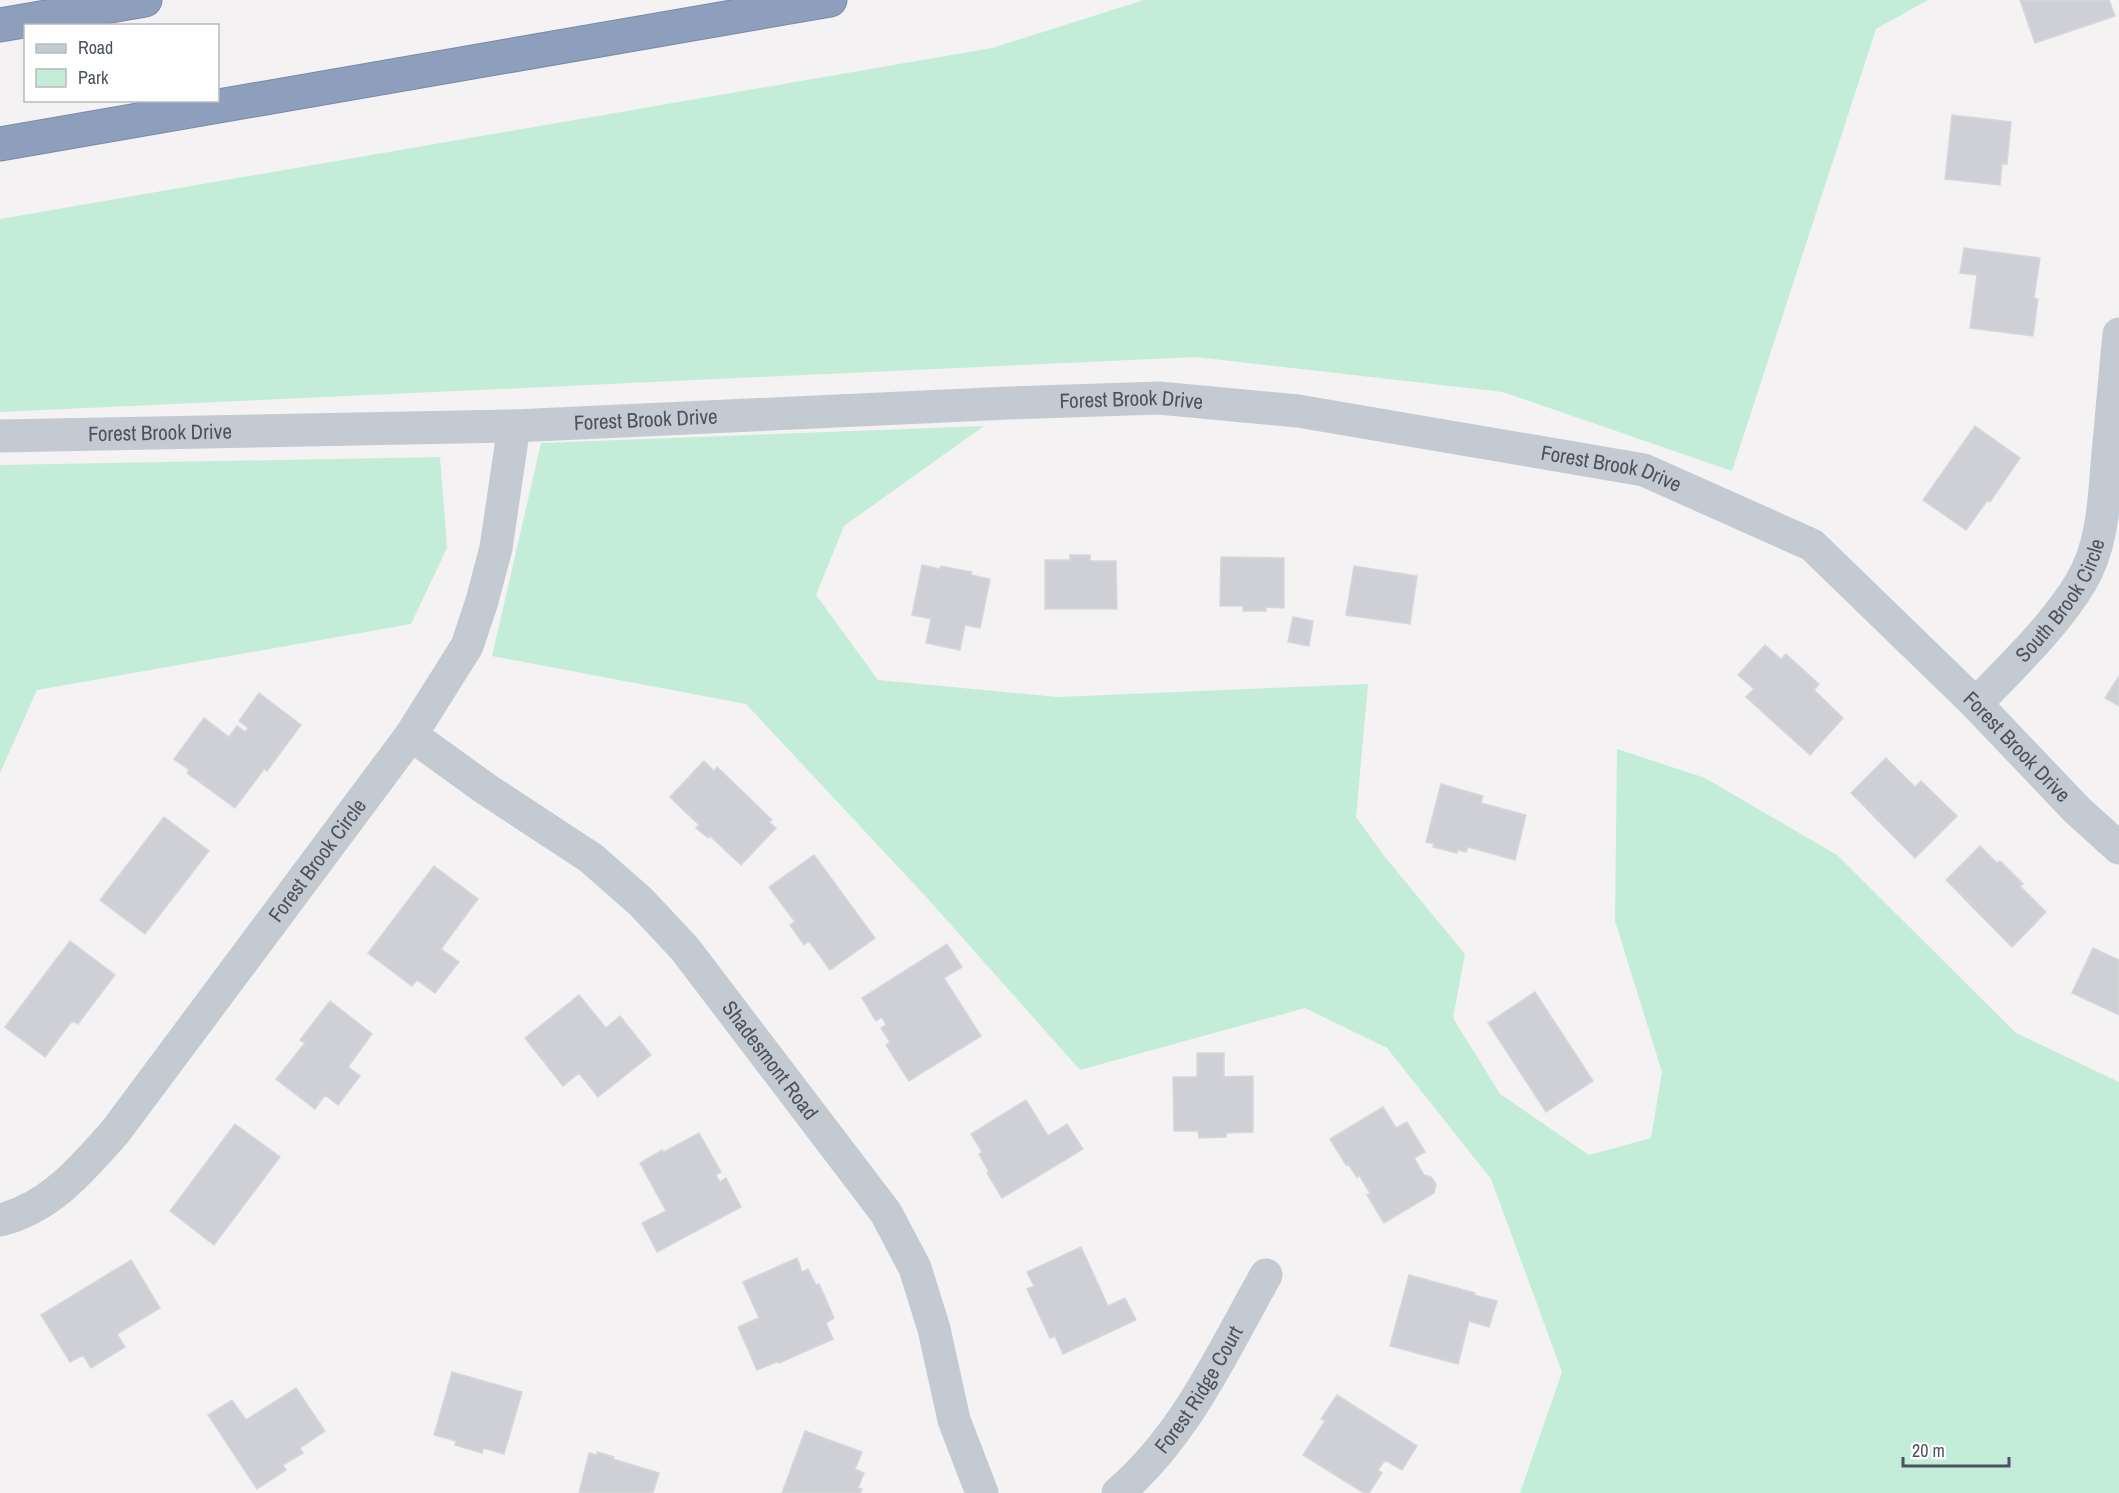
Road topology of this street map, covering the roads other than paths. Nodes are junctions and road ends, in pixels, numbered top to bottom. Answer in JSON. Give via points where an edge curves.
{"nodes":[{"id":1,"x":145,"y":0,"type":"edge"},
{"id":2,"x":830,"y":0,"type":"edge"},
{"id":3,"x":0,"y":25,"type":"edge"},
{"id":4,"x":0,"y":144,"type":"edge"},
{"id":5,"x":2119,"y":334,"type":"edge"},
{"id":6,"x":514,"y":426,"type":"junction"},
{"id":7,"x":0,"y":436,"type":"edge"},
{"id":8,"x":1976,"y":704,"type":"junction"},
{"id":9,"x":411,"y":735,"type":"junction"},
{"id":10,"x":2119,"y":848,"type":"edge"},
{"id":11,"x":0,"y":1220,"type":"edge"},
{"id":12,"x":1266,"y":1275,"type":"dead end"},
{"id":13,"x":982,"y":1493,"type":"edge"},
{"id":14,"x":1118,"y":1493,"type":"edge"}],
"edges":[{"from":1,"to":3,"type":"highway"},
{"from":2,"to":4,"type":"highway"},
{"from":5,"to":8,"type":"street","name":"South Brook Circle","via":[[2103,513],[2094,554],[2081,582],[2061,610]]},
{"from":6,"to":7,"type":"street","name":"Forest Brook Drive"},
{"from":6,"to":8,"type":"street","name":"Forest Brook Drive","via":[[1159,398],[1298,411],[1644,470],[1812,545]]},
{"from":6,"to":9,"type":"street","name":"Forest Brook Circle","via":[[496,548],[482,602],[467,646]]},
{"from":8,"to":10,"type":"street","name":"Forest Brook Drive","via":[[2077,810]]},
{"from":9,"to":11,"type":"street","name":"Forest Brook Circle","via":[[115,1132],[74,1178],[42,1203]]},
{"from":9,"to":13,"type":"street","name":"Shadesmont Road","via":[[591,858],[641,902],[685,949],[886,1213],[915,1268],[934,1329],[954,1420]]},
{"from":12,"to":14,"type":"street","name":"Forest Ridge Court","via":[[1192,1408],[1159,1454]]}]}
